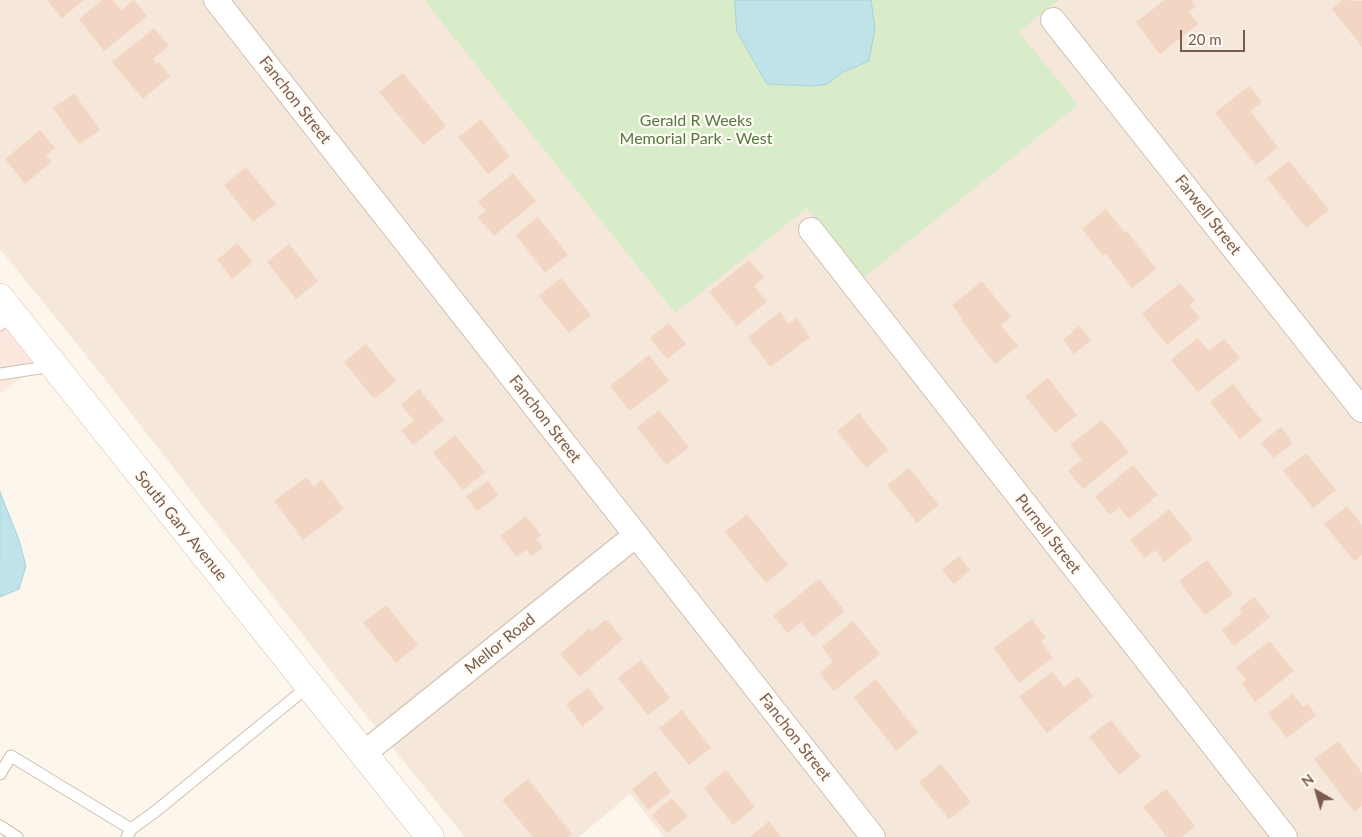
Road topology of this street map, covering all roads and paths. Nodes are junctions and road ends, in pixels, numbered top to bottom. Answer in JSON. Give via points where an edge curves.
{"nodes":[{"id":1,"x":216,"y":0,"type":"edge"},
{"id":2,"x":1053,"y":20,"type":"dead end"},
{"id":3,"x":810,"y":230,"type":"dead end"},
{"id":4,"x":3,"y":311,"type":"edge"},
{"id":5,"x":54,"y":366,"type":"junction"},
{"id":6,"x":0,"y":374,"type":"edge"},
{"id":7,"x":1362,"y":410,"type":"edge"},
{"id":8,"x":636,"y":535,"type":"junction"},
{"id":9,"x":310,"y":685,"type":"junction"},
{"id":10,"x":363,"y":754,"type":"junction"},
{"id":11,"x":0,"y":774,"type":"edge"},
{"id":12,"x":0,"y":826,"type":"edge"},
{"id":13,"x":129,"y":833,"type":"edge"},
{"id":14,"x":17,"y":837,"type":"edge"},
{"id":15,"x":430,"y":837,"type":"edge"},
{"id":16,"x":873,"y":837,"type":"edge"},
{"id":17,"x":1285,"y":837,"type":"edge"}],
"edges":[{"from":1,"to":8,"type":"street","name":"Fanchon Street"},
{"from":2,"to":7,"type":"street","name":"Farwell Street"},
{"from":3,"to":17,"type":"street","name":"Purnell Street"},
{"from":4,"to":5,"type":"main road","name":"South Gary Avenue"},
{"from":5,"to":6,"type":"lane"},
{"from":5,"to":9,"type":"main road","name":"South Gary Avenue"},
{"from":8,"to":10,"type":"street","name":"Mellor Road"},
{"from":8,"to":16,"type":"street","name":"Fanchon Street"},
{"from":9,"to":10,"type":"main road","name":"South Gary Avenue"},
{"from":9,"to":13,"type":"lane"},
{"from":10,"to":15,"type":"main road","name":"South Gary Avenue"},
{"from":11,"to":13,"type":"lane","via":[[11,756]]},
{"from":12,"to":14,"type":"lane"}]}
